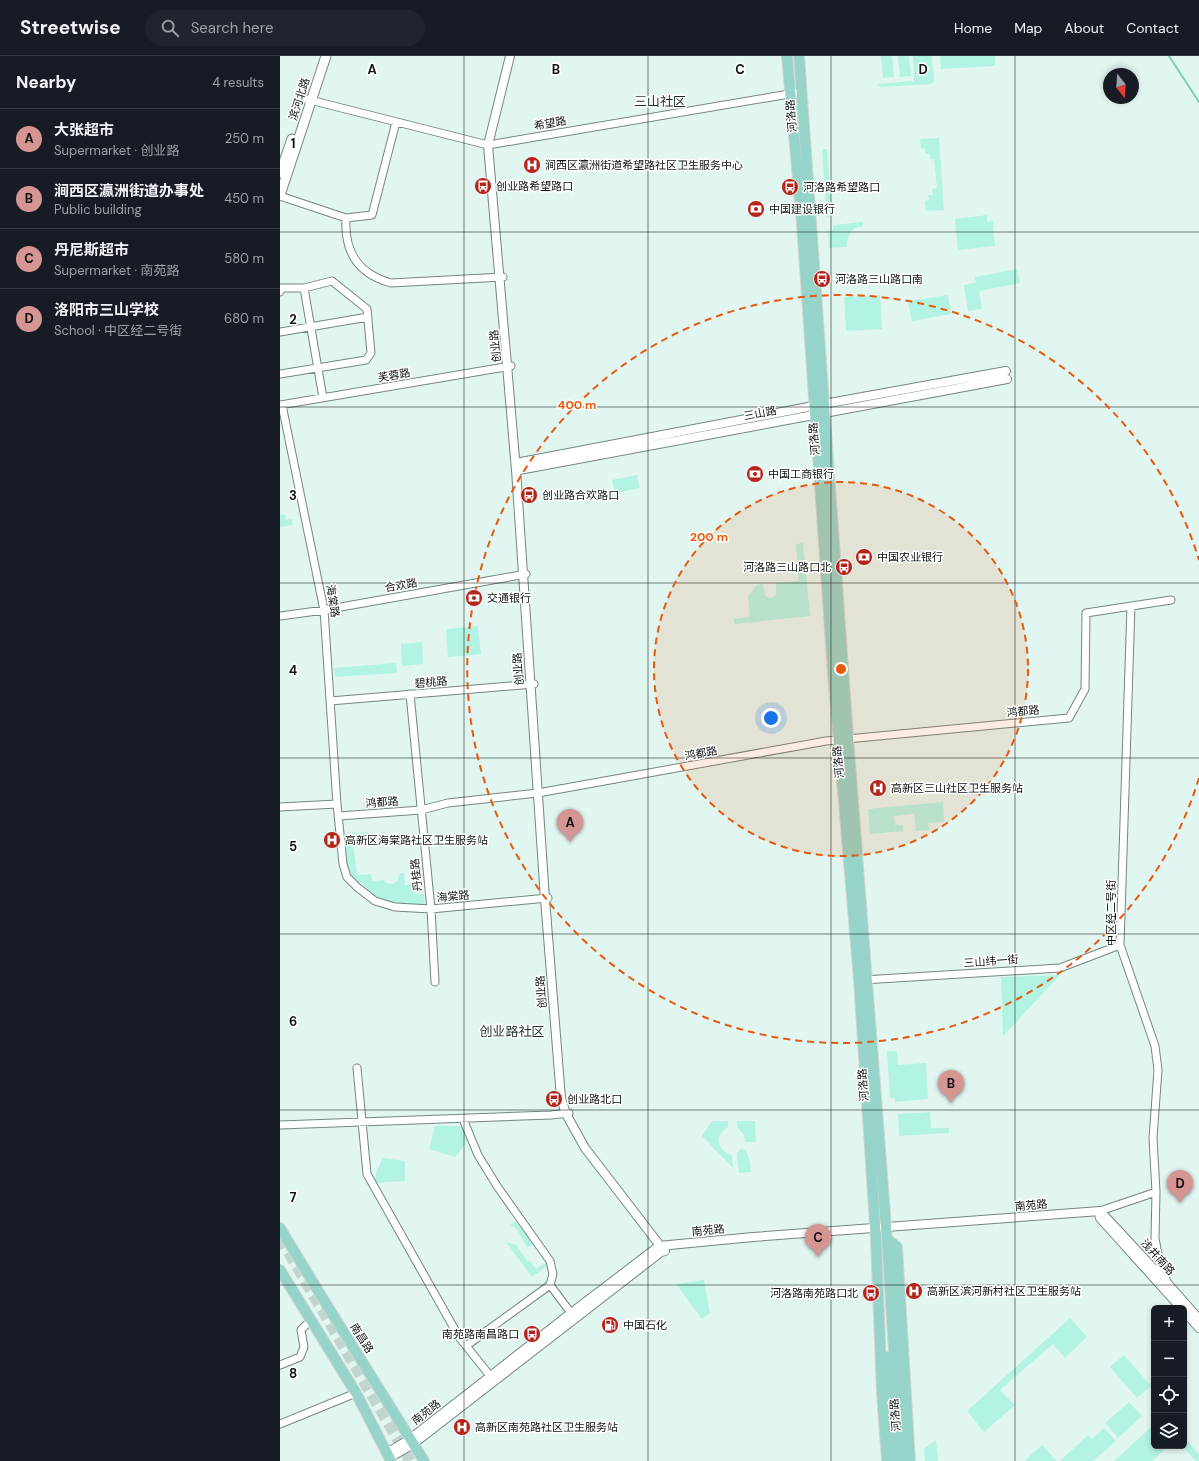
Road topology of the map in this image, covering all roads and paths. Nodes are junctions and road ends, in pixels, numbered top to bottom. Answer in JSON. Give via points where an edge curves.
{"nodes":[{"id":1,"x":319,"y":56,"type":"edge"},
{"id":2,"x":326,"y":56,"type":"edge"},
{"id":3,"x":510,"y":56,"type":"edge"},
{"id":4,"x":514,"y":56,"type":"edge"},
{"id":5,"x":787,"y":56,"type":"edge"},
{"id":6,"x":799,"y":56,"type":"edge"},
{"id":7,"x":801,"y":92,"type":"junction"},
{"id":8,"x":790,"y":93,"type":"junction"},
{"id":9,"x":308,"y":100,"type":"junction"},
{"id":10,"x":396,"y":122,"type":"junction"},
{"id":11,"x":490,"y":144,"type":"junction"},
{"id":12,"x":280,"y":173,"type":"edge"},
{"id":13,"x":280,"y":195,"type":"edge"},
{"id":14,"x":346,"y":218,"type":"junction"},
{"id":15,"x":501,"y":278,"type":"junction"},
{"id":16,"x":304,"y":288,"type":"junction"},
{"id":17,"x":280,"y":292,"type":"edge"},
{"id":18,"x":368,"y":317,"type":"junction"},
{"id":19,"x":310,"y":327,"type":"junction"},
{"id":20,"x":280,"y":332,"type":"edge"},
{"id":21,"x":509,"y":366,"type":"junction"},
{"id":22,"x":317,"y":367,"type":"junction"},
{"id":23,"x":280,"y":374,"type":"edge"},
{"id":24,"x":1006,"y":375,"type":"dead end"},
{"id":25,"x":322,"y":398,"type":"junction"},
{"id":26,"x":281,"y":405,"type":"edge"},
{"id":27,"x":819,"y":409,"type":"junction"},
{"id":28,"x":518,"y":466,"type":"junction"},
{"id":29,"x":525,"y":575,"type":"junction"},
{"id":30,"x":1171,"y":600,"type":"dead end"},
{"id":31,"x":1132,"y":606,"type":"junction"},
{"id":32,"x":324,"y":610,"type":"junction"},
{"id":33,"x":280,"y":616,"type":"edge"},
{"id":34,"x":532,"y":684,"type":"junction"},
{"id":35,"x":410,"y":694,"type":"junction"},
{"id":36,"x":330,"y":701,"type":"junction"},
{"id":37,"x":843,"y":739,"type":"junction"},
{"id":38,"x":540,"y":792,"type":"junction"},
{"id":39,"x":337,"y":804,"type":"junction"},
{"id":40,"x":280,"y":808,"type":"edge"},
{"id":41,"x":421,"y":810,"type":"junction"},
{"id":42,"x":338,"y":816,"type":"junction"},
{"id":43,"x":547,"y":898,"type":"junction"},
{"id":44,"x":431,"y":909,"type":"junction"},
{"id":45,"x":1120,"y":945,"type":"junction"},
{"id":46,"x":863,"y":980,"type":"junction"},
{"id":47,"x":434,"y":982,"type":"dead end"},
{"id":48,"x":357,"y":1068,"type":"dead end"},
{"id":49,"x":568,"y":1114,"type":"junction"},
{"id":50,"x":463,"y":1119,"type":"junction"},
{"id":51,"x":362,"y":1123,"type":"junction"},
{"id":52,"x":280,"y":1125,"type":"edge"},
{"id":53,"x":1156,"y":1194,"type":"junction"},
{"id":54,"x":1101,"y":1213,"type":"junction"},
{"id":55,"x":280,"y":1228,"type":"edge"},
{"id":56,"x":875,"y":1231,"type":"junction"},
{"id":57,"x":886,"y":1233,"type":"junction"},
{"id":58,"x":662,"y":1249,"type":"junction"},
{"id":59,"x":280,"y":1270,"type":"edge"},
{"id":60,"x":877,"y":1280,"type":"junction"},
{"id":61,"x":1168,"y":1284,"type":"junction"},
{"id":62,"x":550,"y":1285,"type":"junction"},
{"id":63,"x":1178,"y":1305,"type":"edge"},
{"id":64,"x":571,"y":1313,"type":"junction"},
{"id":65,"x":1187,"y":1314,"type":"edge"},
{"id":66,"x":1199,"y":1319,"type":"edge"},
{"id":67,"x":893,"y":1323,"type":"junction"},
{"id":68,"x":306,"y":1325,"type":"dead end"},
{"id":69,"x":1199,"y":1328,"type":"edge"},
{"id":70,"x":466,"y":1346,"type":"junction"},
{"id":71,"x":280,"y":1365,"type":"edge"},
{"id":72,"x":490,"y":1377,"type":"junction"},
{"id":73,"x":356,"y":1393,"type":"junction"},
{"id":74,"x":280,"y":1424,"type":"edge"},
{"id":75,"x":412,"y":1442,"type":"junction"},
{"id":76,"x":388,"y":1458,"type":"edge"},
{"id":77,"x":424,"y":1461,"type":"edge"},
{"id":78,"x":887,"y":1461,"type":"edge"},
{"id":79,"x":894,"y":1461,"type":"edge"},
{"id":80,"x":901,"y":1461,"type":"edge"},
{"id":81,"x":910,"y":1461,"type":"edge"}],
"edges":[{"from":1,"to":9,"type":"main road","name":"滨河北路"},
{"from":2,"to":9,"type":"main road","name":"滨河北路"},
{"from":3,"to":11,"type":"street","name":"创业路"},
{"from":4,"to":11,"type":"street","name":"创业路"},
{"from":5,"to":8,"type":"main road","name":"河洛路"},
{"from":6,"to":7,"type":"main road","name":"河洛路"},
{"from":7,"to":8,"type":"street","name":"希望路"},
{"from":7,"to":27,"type":"main road","name":"河洛路"},
{"from":8,"to":11,"type":"street","name":"希望路"},
{"from":8,"to":27,"type":"main road","name":"河洛路"},
{"from":9,"to":10,"type":"street","name":"希望路"},
{"from":9,"to":12,"type":"main road","name":"滨河北路"},
{"from":9,"to":13,"type":"main road","name":"滨河北路"},
{"from":10,"to":11,"type":"street","name":"希望路"},
{"from":10,"to":14,"type":"street","via":[[372,214]]},
{"from":11,"to":15,"type":"street","name":"创业路"},
{"from":13,"to":14,"type":"street"},
{"from":14,"to":15,"type":"street","via":[[348,245],[355,259],[366,272],[379,280],[391,283]]},
{"from":15,"to":21,"type":"street","name":"创业路"},
{"from":16,"to":17,"type":"street","via":[[282,288]]},
{"from":16,"to":18,"type":"street","via":[[332,282],[367,310]]},
{"from":16,"to":19,"type":"street"},
{"from":18,"to":19,"type":"street"},
{"from":18,"to":22,"type":"street","via":[[371,353],[366,360]]},
{"from":19,"to":20,"type":"street"},
{"from":19,"to":22,"type":"street"},
{"from":21,"to":25,"type":"street","name":"芙蓉路"},
{"from":21,"to":28,"type":"street","name":"创业路"},
{"from":22,"to":23,"type":"street"},
{"from":22,"to":25,"type":"street"},
{"from":24,"to":27,"type":"street","name":"三山路"},
{"from":25,"to":26,"type":"street","name":"芙蓉路"},
{"from":26,"to":32,"type":"street","name":"海棠路"},
{"from":27,"to":28,"type":"street","name":"三山路"},
{"from":27,"to":37,"type":"main road","name":"河洛路","via":[[832,672]]},
{"from":28,"to":29,"type":"street","name":"创业路"},
{"from":29,"to":32,"type":"street","name":"合欢路"},
{"from":29,"to":34,"type":"street","name":"创业路"},
{"from":30,"to":31,"type":"street"},
{"from":31,"to":37,"type":"street","name":"鸿都路","via":[[1086,613],[1085,689],[1069,718]]},
{"from":31,"to":45,"type":"street","name":"中区经二号街"},
{"from":32,"to":33,"type":"street","name":"合欢路"},
{"from":32,"to":36,"type":"street","name":"海棠路"},
{"from":34,"to":35,"type":"street","name":"碧桃路"},
{"from":34,"to":38,"type":"street","name":"创业路"},
{"from":35,"to":36,"type":"street","name":"碧桃路"},
{"from":35,"to":41,"type":"street","name":"丹桂路"},
{"from":36,"to":39,"type":"street","name":"海棠路"},
{"from":37,"to":38,"type":"street","name":"鸿都路"},
{"from":37,"to":46,"type":"main road","name":"河洛路"},
{"from":38,"to":41,"type":"street","name":"鸿都路","via":[[448,803]]},
{"from":38,"to":43,"type":"street","name":"创业路"},
{"from":39,"to":40,"type":"street"},
{"from":39,"to":42,"type":"street","name":"海棠路"},
{"from":41,"to":42,"type":"street","name":"鸿都路"},
{"from":41,"to":44,"type":"street","name":"丹桂路"},
{"from":42,"to":44,"type":"street","name":"海棠路","via":[[343,864],[347,877],[375,901],[394,907]]},
{"from":43,"to":44,"type":"street","name":"海棠路"},
{"from":43,"to":49,"type":"street","name":"创业路","via":[[560,1098]]},
{"from":44,"to":47,"type":"street","name":"丹桂路"},
{"from":45,"to":46,"type":"street","name":"三山纬一街","via":[[1060,968]]},
{"from":45,"to":53,"type":"street","name":"中区经二号街","via":[[1155,1046],[1158,1070],[1153,1138]]},
{"from":46,"to":56,"type":"main road","name":"河洛路"},
{"from":46,"to":57,"type":"main road","name":"河洛路"},
{"from":48,"to":51,"type":"street"},
{"from":49,"to":50,"type":"street"},
{"from":49,"to":58,"type":"street","name":"创业路","via":[[587,1146],[663,1242]]},
{"from":50,"to":51,"type":"street"},
{"from":50,"to":62,"type":"street","via":[[478,1155],[550,1261],[554,1274]]},
{"from":51,"to":52,"type":"street"},
{"from":51,"to":70,"type":"street","via":[[367,1174]]},
{"from":53,"to":54,"type":"street"},
{"from":53,"to":61,"type":"street","name":"中区经二号街","via":[[1155,1238],[1160,1266]]},
{"from":54,"to":57,"type":"street","name":"南苑路"},
{"from":54,"to":61,"type":"street","name":"浅井南路"},
{"from":54,"to":63,"type":"street","name":"浅井南路"},
{"from":55,"to":75,"type":"main road","name":"南昌路"},
{"from":56,"to":57,"type":"street","name":"南苑路"},
{"from":56,"to":58,"type":"street","name":"南苑路","via":[[753,1237]]},
{"from":56,"to":60,"type":"main road","name":"河洛路"},
{"from":57,"to":67,"type":"main road","name":"河洛路","via":[[897,1247]]},
{"from":58,"to":64,"type":"street","name":"南苑路"},
{"from":58,"to":75,"type":"street","name":"南苑路"},
{"from":59,"to":73,"type":"main road"},
{"from":60,"to":67,"type":"main road","name":"河洛路"},
{"from":60,"to":78,"type":"main road","name":"河洛路"},
{"from":61,"to":66,"type":"street","name":"浅井南路"},
{"from":62,"to":64,"type":"street"},
{"from":62,"to":70,"type":"street"},
{"from":64,"to":72,"type":"street","name":"南苑路"},
{"from":65,"to":69,"type":"street"},
{"from":67,"to":79,"type":"main road"},
{"from":67,"to":80,"type":"main road"},
{"from":67,"to":81,"type":"main road","name":"河洛路"},
{"from":68,"to":71,"type":"street","via":[[301,1330],[304,1347],[300,1357]]},
{"from":70,"to":72,"type":"street"},
{"from":72,"to":75,"type":"street","name":"南苑路"},
{"from":73,"to":74,"type":"street"},
{"from":73,"to":76,"type":"main road"},
{"from":75,"to":76,"type":"street","name":"南苑路"},
{"from":75,"to":77,"type":"main road","name":"南昌路"}]}
